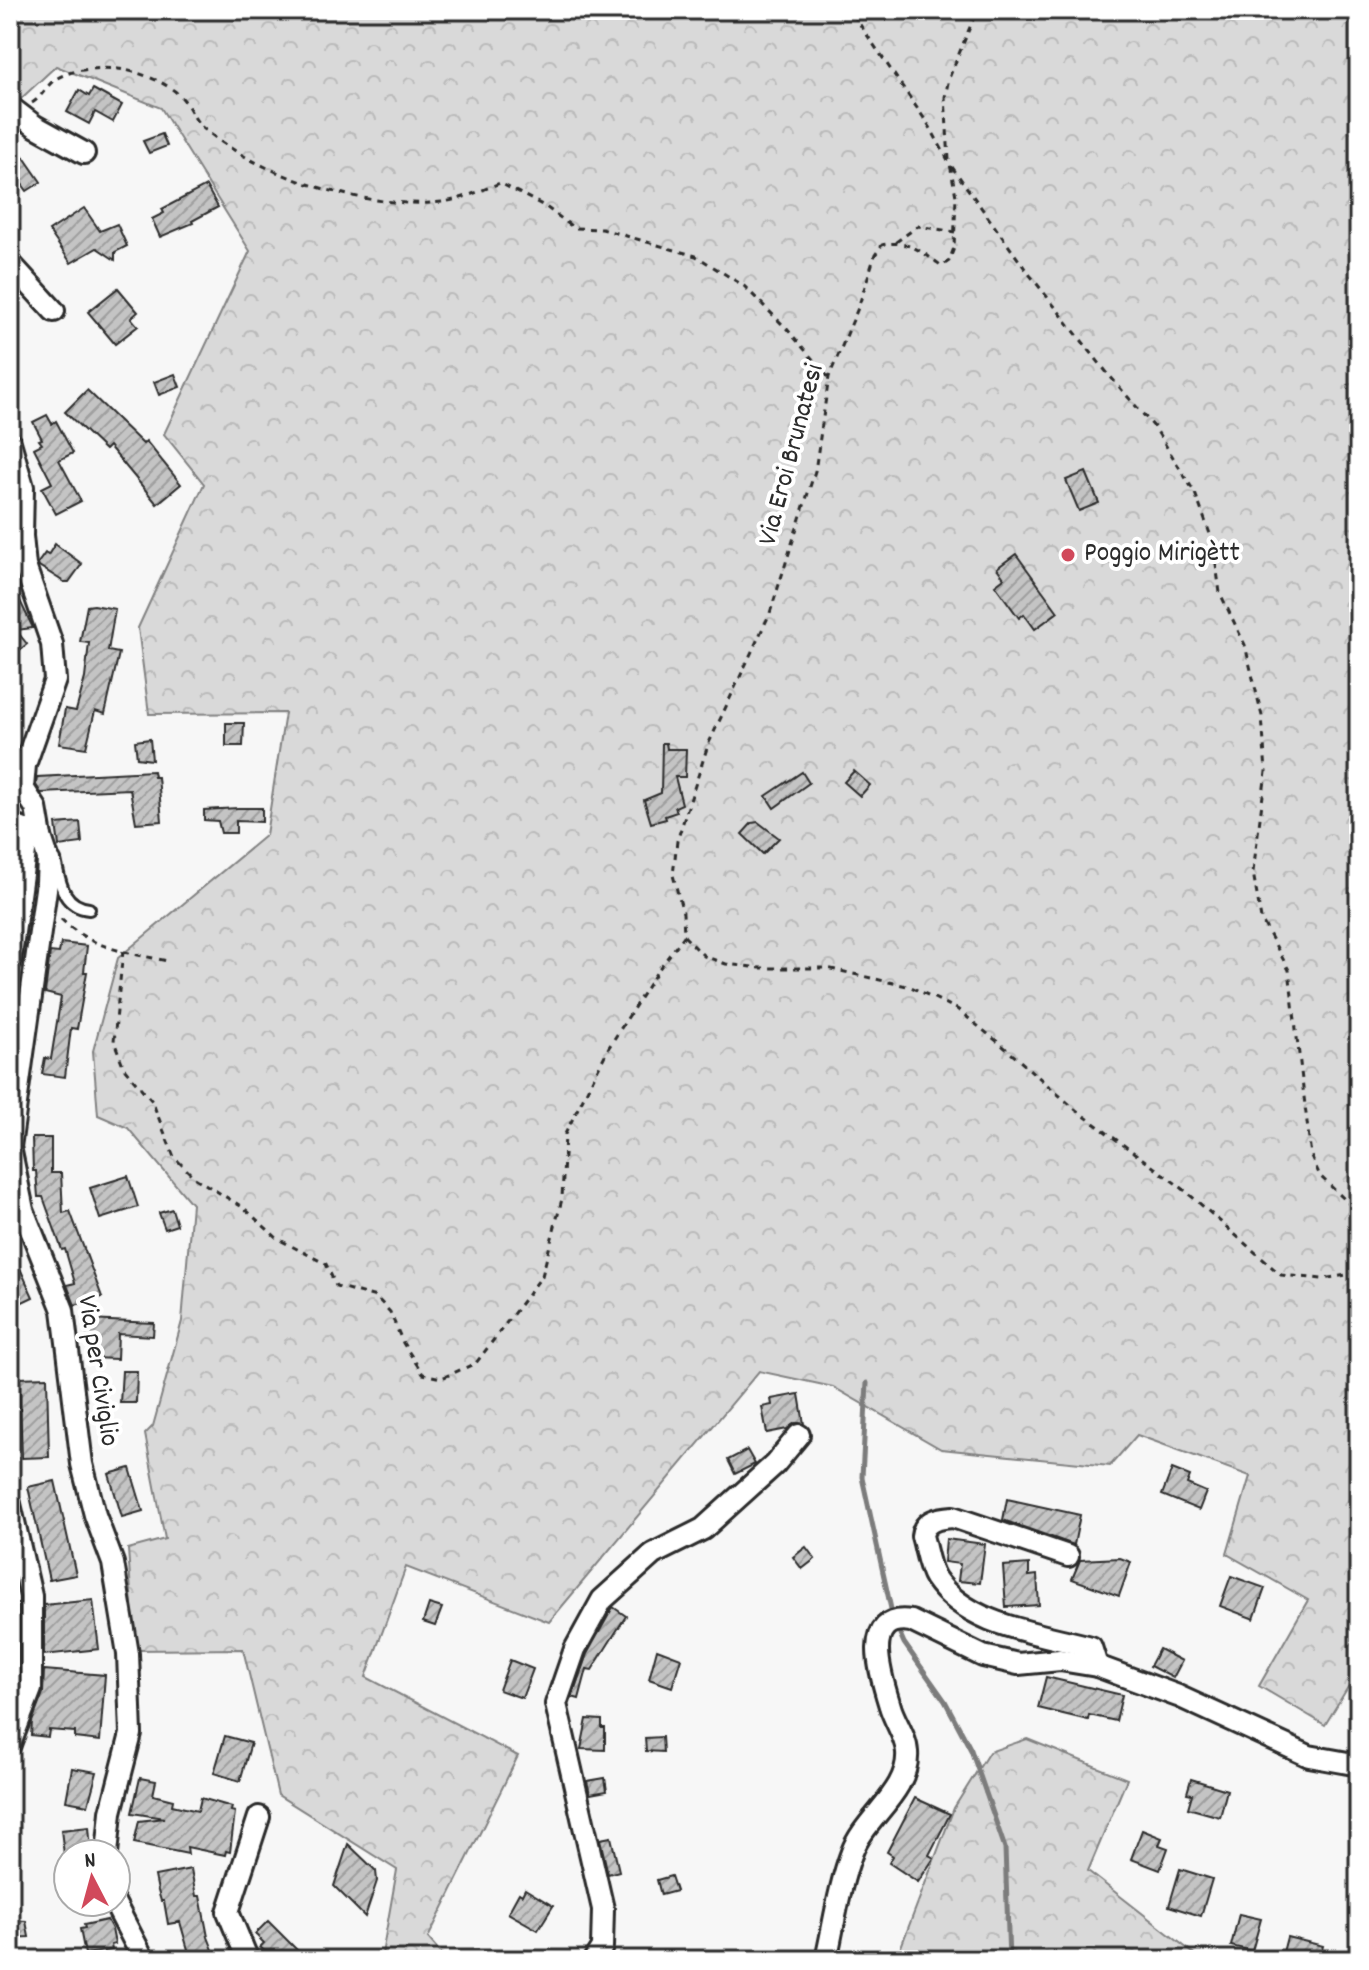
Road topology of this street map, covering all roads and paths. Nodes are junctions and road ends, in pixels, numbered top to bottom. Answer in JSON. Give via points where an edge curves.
{"nodes":[{"id":1,"x":850,"y":10,"type":"edge"},
{"id":2,"x":977,"y":10,"type":"edge"},
{"id":3,"x":12,"y":109,"type":"edge"},
{"id":4,"x":84,"y":153,"type":"dead end"},
{"id":5,"x":950,"y":164,"type":"junction"},
{"id":6,"x":955,"y":232,"type":"junction"},
{"id":7,"x":896,"y":242,"type":"junction"},
{"id":8,"x":10,"y":263,"type":"edge"},
{"id":9,"x":54,"y":311,"type":"dead end"},
{"id":10,"x":829,"y":377,"type":"junction"},
{"id":11,"x":10,"y":442,"type":"edge"},
{"id":12,"x":17,"y":503,"type":"edge"},
{"id":13,"x":27,"y":830,"type":"edge"},
{"id":14,"x":89,"y":909,"type":"dead end"},
{"id":15,"x":59,"y":918,"type":"dead end"},
{"id":16,"x":684,"y":936,"type":"junction"},
{"id":17,"x":123,"y":951,"type":"junction"},
{"id":18,"x":167,"y":961,"type":"dead end"},
{"id":19,"x":10,"y":962,"type":"edge"},
{"id":20,"x":1359,"y":1213,"type":"edge"},
{"id":21,"x":1359,"y":1273,"type":"edge"},
{"id":22,"x":799,"y":1435,"type":"dead end"},
{"id":23,"x":10,"y":1504,"type":"edge"},
{"id":24,"x":1068,"y":1556,"type":"dead end"},
{"id":25,"x":1097,"y":1666,"type":"junction"},
{"id":26,"x":10,"y":1744,"type":"edge"},
{"id":27,"x":1359,"y":1765,"type":"edge"},
{"id":28,"x":259,"y":1817,"type":"dead end"},
{"id":29,"x":109,"y":1838,"type":"edge"},
{"id":30,"x":122,"y":1918,"type":"edge"},
{"id":31,"x":144,"y":1960,"type":"edge"},
{"id":32,"x":248,"y":1960,"type":"edge"},
{"id":33,"x":594,"y":1960,"type":"edge"},
{"id":34,"x":826,"y":1960,"type":"edge"}],
"edges":[{"from":1,"to":5,"type":"path"},
{"from":2,"to":5,"type":"path","via":[[945,97]]},
{"from":3,"to":4,"type":"street"},
{"from":3,"to":10,"type":"path","via":[[36,101],[55,79],[85,70],[119,69],[180,95],[196,121],[241,153],[295,180],[347,196],[443,202],[500,183],[574,228],[602,229],[696,256],[744,286]]},
{"from":5,"to":6,"type":"path"},
{"from":5,"to":20,"type":"path","via":[[1026,270],[1155,428],[1195,493],[1213,542],[1220,593],[1245,645],[1262,716],[1266,772],[1253,872],[1261,919],[1289,970],[1311,1156],[1320,1176]]},
{"from":6,"to":7,"type":"path","via":[[918,226]]},
{"from":6,"to":7,"type":"path","via":[[954,248],[942,266]]},
{"from":7,"to":10,"type":"path","name":"Via Eroi Brunatesi","via":[[882,245],[875,255]]},
{"from":8,"to":9,"type":"street"},
{"from":10,"to":16,"type":"path","name":"Via Eroi Brunatesi","via":[[815,471],[770,613],[708,745],[677,841],[673,875]]},
{"from":11,"to":12,"type":"street","name":"Via per Civiglio","via":[[23,487]]},
{"from":12,"to":13,"type":"street","name":"Via per Civiglio","via":[[25,566],[52,644],[55,680],[25,765],[23,788],[36,808]]},
{"from":13,"to":14,"type":"lane","via":[[54,857],[64,895]]},
{"from":13,"to":19,"type":"street"},
{"from":13,"to":29,"type":"street","name":"Via per Civiglio","via":[[48,858],[47,882],[10,1147],[23,1210],[63,1310],[82,1464],[113,1563],[128,1654],[131,1734]]},
{"from":15,"to":17,"type":"path","via":[[77,935]]},
{"from":16,"to":17,"type":"path","via":[[609,1047],[565,1134],[562,1199],[542,1276],[476,1363],[442,1378],[423,1374],[390,1312],[376,1297],[336,1286],[326,1264],[278,1239],[174,1157],[152,1101],[124,1068],[114,1041]]},
{"from":16,"to":21,"type":"path","via":[[704,956],[726,964],[827,968],[911,987],[957,1009],[1076,1110],[1182,1188],[1281,1275],[1322,1279]]},
{"from":17,"to":18,"type":"path"},
{"from":22,"to":33,"type":"street","via":[[703,1529],[653,1554],[602,1600],[575,1649],[556,1704],[603,1909],[602,1947]]},
{"from":23,"to":26,"type":"street","via":[[31,1596],[31,1689]]},
{"from":24,"to":25,"type":"street","via":[[953,1517],[927,1524],[922,1536],[933,1575],[954,1600],[979,1617],[1091,1647]]},
{"from":25,"to":27,"type":"street","via":[[1178,1696],[1309,1756]]},
{"from":25,"to":34,"type":"street","via":[[1060,1660],[1018,1664],[983,1656],[911,1621],[894,1622],[879,1634],[877,1649],[890,1707],[907,1748],[907,1771],[852,1850]]},
{"from":28,"to":32,"type":"street","via":[[228,1912]]},
{"from":30,"to":31,"type":"street"}]}
